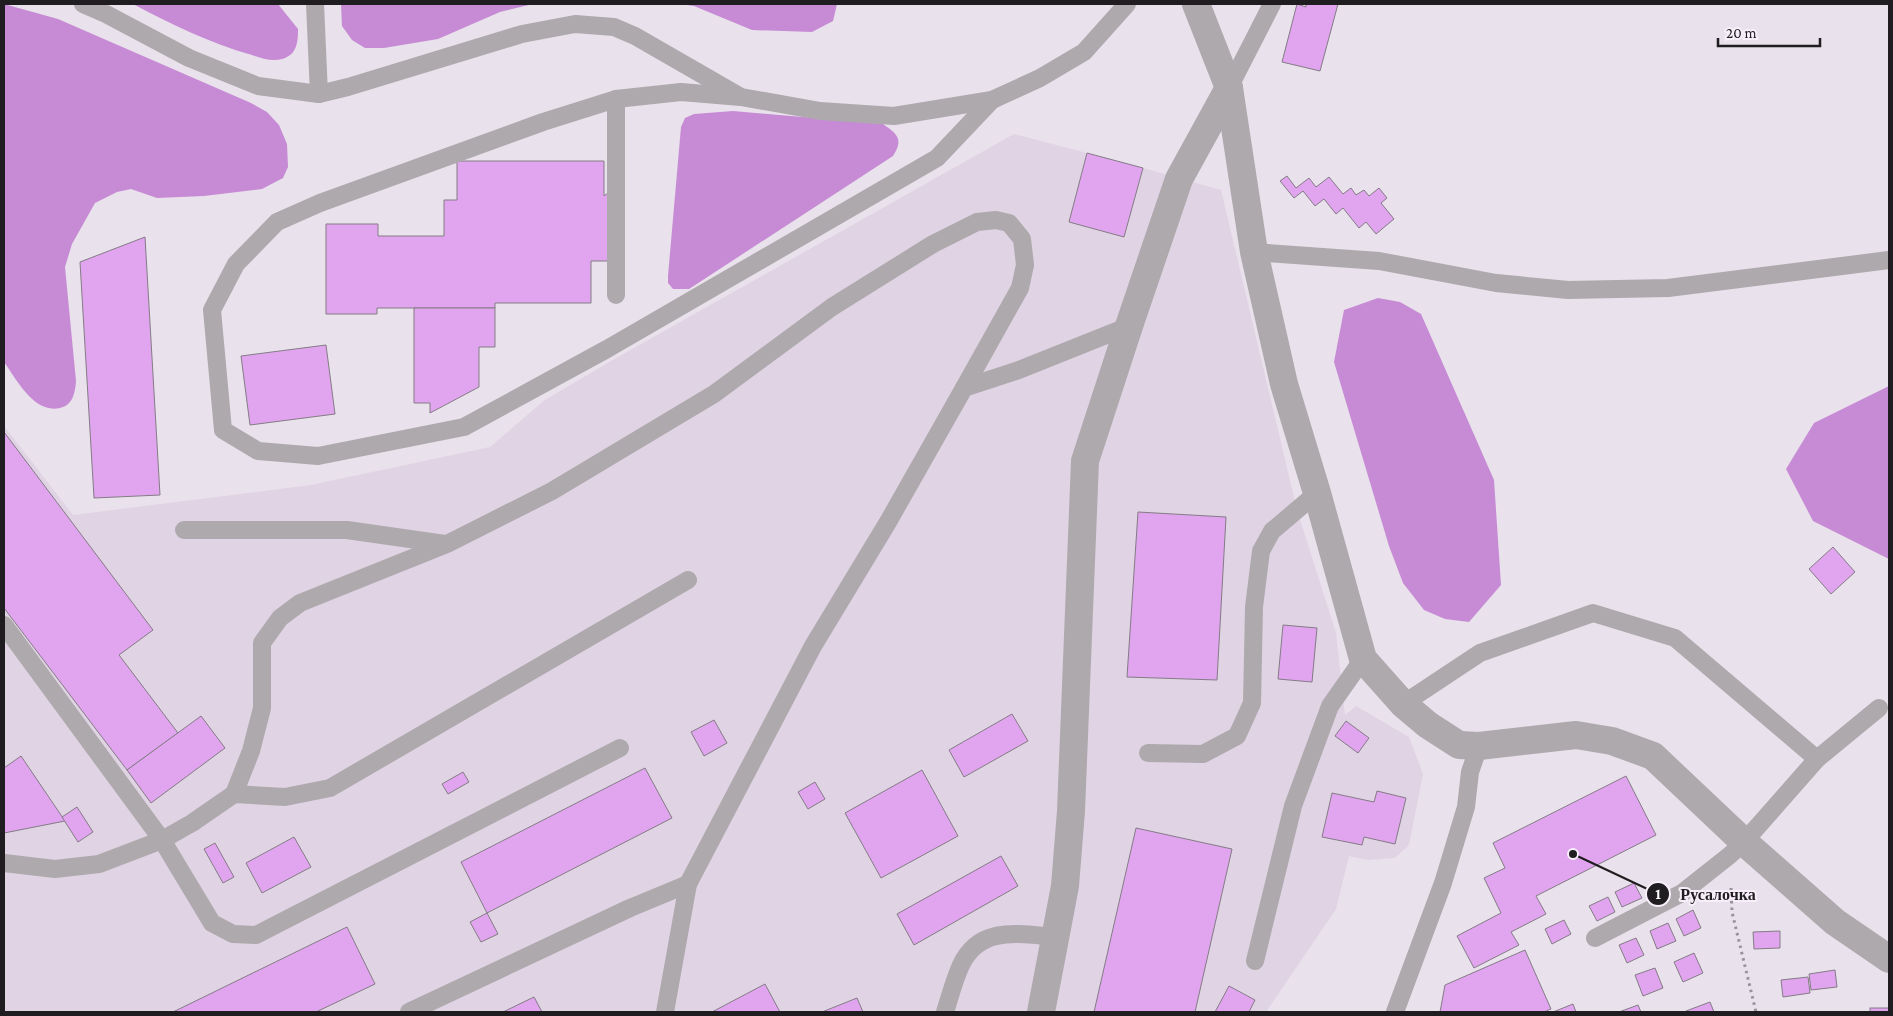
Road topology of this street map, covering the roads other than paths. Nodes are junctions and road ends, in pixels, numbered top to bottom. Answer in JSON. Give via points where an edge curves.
{"nodes":[{"id":1,"x":83,"y":4,"type":"edge"},
{"id":2,"x":315,"y":4,"type":"edge"},
{"id":3,"x":1127,"y":4,"type":"edge"},
{"id":4,"x":1196,"y":4,"type":"edge"},
{"id":5,"x":1272,"y":4,"type":"edge"},
{"id":6,"x":1230,"y":88,"type":"junction"},
{"id":7,"x":319,"y":94,"type":"junction"},
{"id":8,"x":741,"y":97,"type":"junction"},
{"id":9,"x":616,"y":99,"type":"junction"},
{"id":10,"x":992,"y":100,"type":"junction"},
{"id":11,"x":1254,"y":252,"type":"junction"},
{"id":12,"x":1889,"y":260,"type":"edge"},
{"id":13,"x":616,"y":295,"type":"dead end"},
{"id":14,"x":1129,"y":326,"type":"junction"},
{"id":15,"x":964,"y":388,"type":"junction"},
{"id":16,"x":1317,"y":493,"type":"junction"},
{"id":17,"x":184,"y":530,"type":"dead end"},
{"id":18,"x":447,"y":544,"type":"junction"},
{"id":19,"x":688,"y":580,"type":"dead end"},
{"id":20,"x":4,"y":625,"type":"edge"},
{"id":21,"x":1363,"y":660,"type":"junction"},
{"id":22,"x":1402,"y":704,"type":"junction"},
{"id":23,"x":1879,"y":708,"type":"dead end"},
{"id":24,"x":1479,"y":746,"type":"junction"},
{"id":25,"x":620,"y":748,"type":"dead end"},
{"id":26,"x":1148,"y":753,"type":"dead end"},
{"id":27,"x":1817,"y":759,"type":"junction"},
{"id":28,"x":234,"y":794,"type":"junction"},
{"id":29,"x":162,"y":840,"type":"junction"},
{"id":30,"x":1737,"y":848,"type":"junction"},
{"id":31,"x":4,"y":863,"type":"edge"},
{"id":32,"x":688,"y":884,"type":"junction"},
{"id":33,"x":1056,"y":937,"type":"junction"},
{"id":34,"x":1595,"y":938,"type":"dead end"},
{"id":35,"x":1889,"y":959,"type":"edge"},
{"id":36,"x":1255,"y":961,"type":"dead end"},
{"id":37,"x":409,"y":1012,"type":"edge"},
{"id":38,"x":665,"y":1012,"type":"edge"},
{"id":39,"x":945,"y":1012,"type":"edge"},
{"id":40,"x":1041,"y":1012,"type":"edge"},
{"id":41,"x":1394,"y":1012,"type":"edge"}],
"edges":[{"from":1,"to":7,"type":"lane","via":[[189,58],[258,86]]},
{"from":2,"to":7,"type":"lane"},
{"from":3,"to":10,"type":"lane","via":[[1084,52],[1040,78]]},
{"from":4,"to":6,"type":"street"},
{"from":5,"to":6,"type":"lane"},
{"from":6,"to":11,"type":"street"},
{"from":6,"to":14,"type":"street","via":[[1179,179]]},
{"from":7,"to":8,"type":"lane","via":[[522,34],[575,24],[614,27],[635,36]]},
{"from":8,"to":9,"type":"lane","via":[[681,92]]},
{"from":8,"to":10,"type":"lane","via":[[820,111],[894,116]]},
{"from":9,"to":10,"type":"lane","via":[[357,189],[277,222],[236,264],[212,310],[222,430],[258,451],[318,456],[464,427],[607,349],[936,158]]},
{"from":9,"to":13,"type":"lane"},
{"from":11,"to":12,"type":"lane","via":[[1380,261],[1496,283],[1568,290],[1668,288]]},
{"from":11,"to":16,"type":"street","via":[[1284,384]]},
{"from":14,"to":15,"type":"lane"},
{"from":14,"to":33,"type":"street","via":[[1085,460],[1072,811],[1065,886]]},
{"from":15,"to":18,"type":"lane","via":[[1020,288],[1025,265],[1022,239],[1009,223],[996,220],[977,222],[933,244],[832,307],[714,394],[552,491]]},
{"from":15,"to":32,"type":"lane","via":[[813,646]]},
{"from":16,"to":21,"type":"street"},
{"from":16,"to":26,"type":"lane","via":[[1272,531],[1261,552],[1254,607],[1252,704],[1237,736],[1204,754]]},
{"from":17,"to":18,"type":"lane","via":[[347,530]]},
{"from":18,"to":28,"type":"lane","via":[[300,603],[280,618],[262,644],[262,708],[251,751]]},
{"from":19,"to":28,"type":"lane","via":[[330,788],[285,797]]},
{"from":20,"to":29,"type":"lane"},
{"from":21,"to":22,"type":"street"},
{"from":21,"to":36,"type":"lane","via":[[1330,706],[1293,806]]},
{"from":22,"to":24,"type":"street","via":[[1460,745]]},
{"from":22,"to":27,"type":"lane","via":[[1480,653],[1593,613],[1675,638]]},
{"from":23,"to":27,"type":"lane"},
{"from":24,"to":30,"type":"street","via":[[1576,735],[1612,741],[1653,756]]},
{"from":24,"to":41,"type":"lane","via":[[1470,772],[1466,807],[1443,883]]},
{"from":25,"to":29,"type":"lane","via":[[256,935],[233,934],[212,923]]},
{"from":27,"to":30,"type":"lane"},
{"from":28,"to":29,"type":"lane"},
{"from":29,"to":31,"type":"lane","via":[[99,864],[54,869]]},
{"from":30,"to":34,"type":"lane","via":[[1682,893]]},
{"from":30,"to":35,"type":"street"},
{"from":32,"to":37,"type":"lane"},
{"from":32,"to":38,"type":"lane"},
{"from":33,"to":39,"type":"lane","via":[[995,934],[974,946],[961,965]]},
{"from":33,"to":40,"type":"street"}]}
